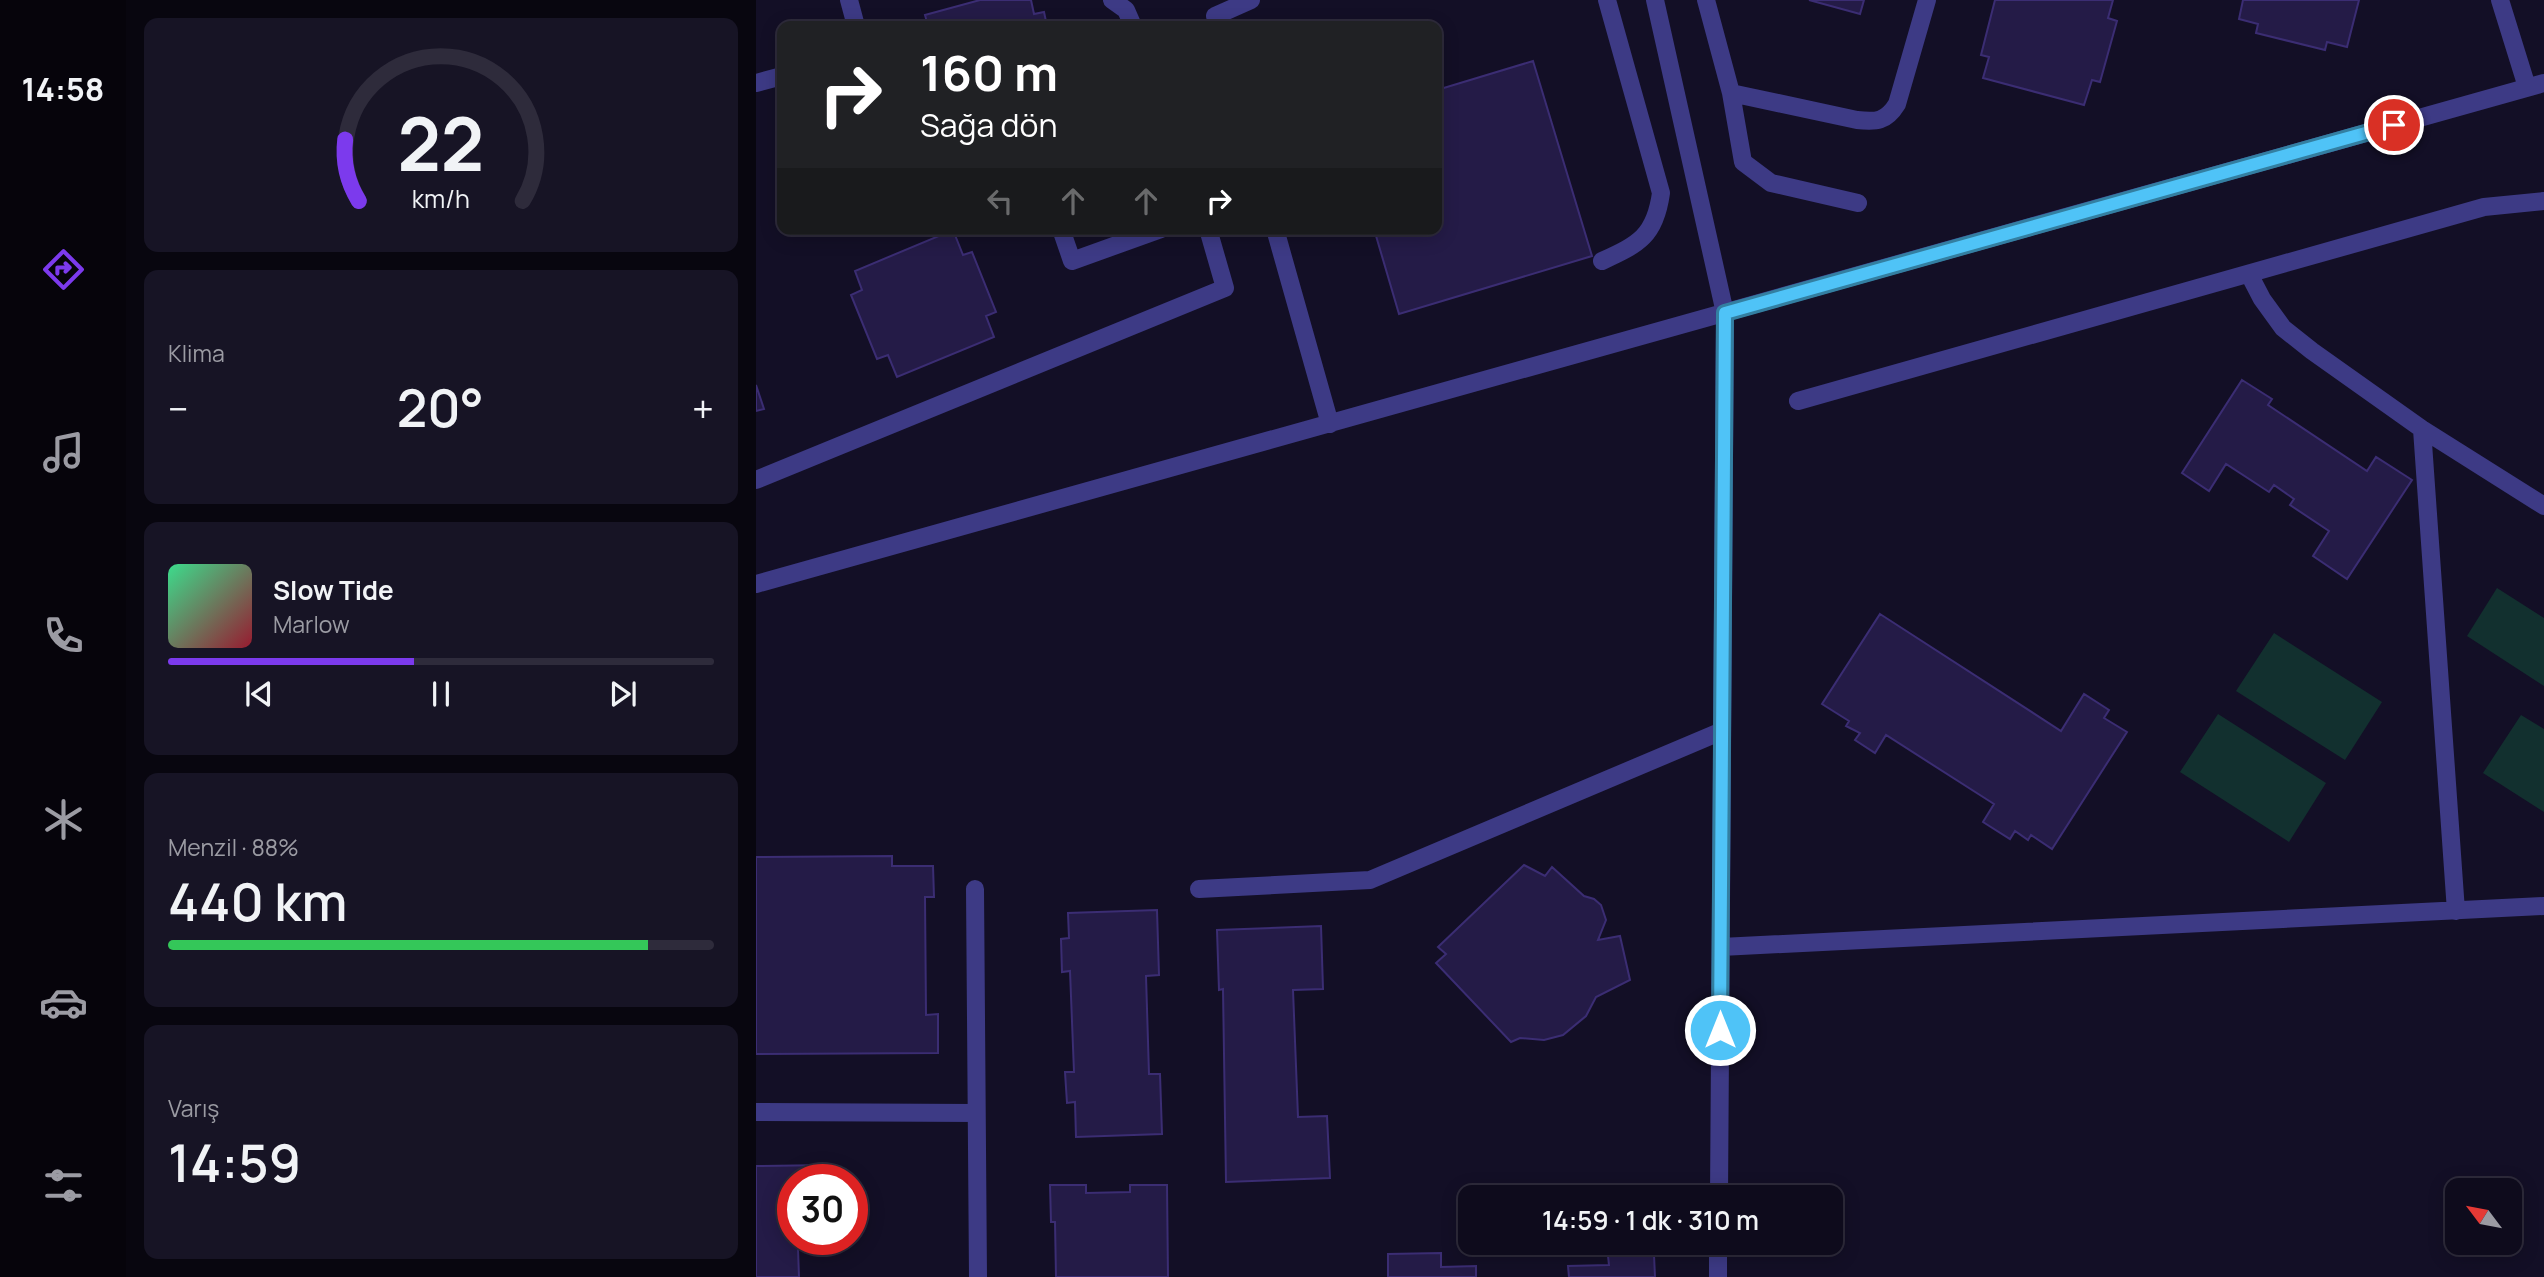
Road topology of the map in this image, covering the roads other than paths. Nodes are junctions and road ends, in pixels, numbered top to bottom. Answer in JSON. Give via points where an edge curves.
{"nodes":[{"id":1,"x":849,"y":0,"type":"edge"},
{"id":2,"x":1112,"y":0,"type":"edge"},
{"id":3,"x":1251,"y":0,"type":"edge"},
{"id":4,"x":1607,"y":0,"type":"edge"},
{"id":5,"x":1655,"y":0,"type":"edge"},
{"id":6,"x":1706,"y":0,"type":"edge"},
{"id":7,"x":1927,"y":0,"type":"edge"},
{"id":8,"x":2500,"y":0,"type":"edge"},
{"id":9,"x":1214,"y":14,"type":"edge"},
{"id":10,"x":855,"y":21,"type":"edge"},
{"id":11,"x":1131,"y":21,"type":"edge"},
{"id":12,"x":777,"y":77,"type":"edge"},
{"id":13,"x":756,"y":83,"type":"edge"},
{"id":14,"x":2536,"y":85,"type":"edge"},
{"id":15,"x":1731,"y":93,"type":"junction"},
{"id":16,"x":2544,"y":201,"type":"edge"},
{"id":17,"x":1858,"y":203,"type":"dead end"},
{"id":18,"x":1063,"y":235,"type":"edge"},
{"id":19,"x":1144,"y":235,"type":"edge"},
{"id":20,"x":1210,"y":235,"type":"edge"},
{"id":21,"x":1277,"y":235,"type":"edge"},
{"id":22,"x":1602,"y":261,"type":"dead end"},
{"id":23,"x":2249,"y":274,"type":"junction"},
{"id":24,"x":1725,"y":313,"type":"junction"},
{"id":25,"x":1798,"y":401,"type":"dead end"},
{"id":26,"x":1330,"y":424,"type":"junction"},
{"id":27,"x":2423,"y":429,"type":"junction"},
{"id":28,"x":756,"y":480,"type":"edge"},
{"id":29,"x":2544,"y":506,"type":"edge"},
{"id":30,"x":756,"y":584,"type":"edge"},
{"id":31,"x":1722,"y":731,"type":"junction"},
{"id":32,"x":975,"y":889,"type":"dead end"},
{"id":33,"x":1199,"y":889,"type":"dead end"},
{"id":34,"x":2544,"y":906,"type":"edge"},
{"id":35,"x":2456,"y":911,"type":"junction"},
{"id":36,"x":1720,"y":947,"type":"junction"},
{"id":37,"x":756,"y":1112,"type":"edge"},
{"id":38,"x":976,"y":1113,"type":"junction"},
{"id":39,"x":1718,"y":1185,"type":"edge"},
{"id":40,"x":1718,"y":1255,"type":"edge"},
{"id":41,"x":978,"y":1277,"type":"edge"},
{"id":42,"x":1718,"y":1277,"type":"edge"}],
"edges":[{"from":1,"to":10,"type":"street"},
{"from":2,"to":11,"type":"street","via":[[1126,10]]},
{"from":3,"to":9,"type":"street"},
{"from":4,"to":22,"type":"street","via":[[1661,193],[1658,215],[1648,234]]},
{"from":5,"to":24,"type":"street"},
{"from":6,"to":15,"type":"street"},
{"from":7,"to":15,"type":"street","via":[[1897,104],[1889,117],[1876,122],[1857,120]]},
{"from":8,"to":14,"type":"street"},
{"from":12,"to":13,"type":"street"},
{"from":14,"to":24,"type":"street"},
{"from":15,"to":17,"type":"street","via":[[1742,162],[1771,183]]},
{"from":16,"to":23,"type":"street","via":[[2484,207]]},
{"from":18,"to":19,"type":"street","via":[[1072,261]]},
{"from":20,"to":28,"type":"street","via":[[1225,288]]},
{"from":21,"to":26,"type":"street"},
{"from":23,"to":25,"type":"street"},
{"from":23,"to":27,"type":"street","via":[[2283,328]]},
{"from":24,"to":26,"type":"street"},
{"from":24,"to":31,"type":"street"},
{"from":26,"to":30,"type":"street"},
{"from":27,"to":29,"type":"street"},
{"from":27,"to":35,"type":"street"},
{"from":31,"to":33,"type":"street","via":[[1370,880]]},
{"from":31,"to":36,"type":"street"},
{"from":32,"to":38,"type":"street"},
{"from":34,"to":35,"type":"street"},
{"from":35,"to":36,"type":"street"},
{"from":36,"to":39,"type":"street"},
{"from":37,"to":38,"type":"street"},
{"from":38,"to":41,"type":"street"},
{"from":40,"to":42,"type":"street"}]}
